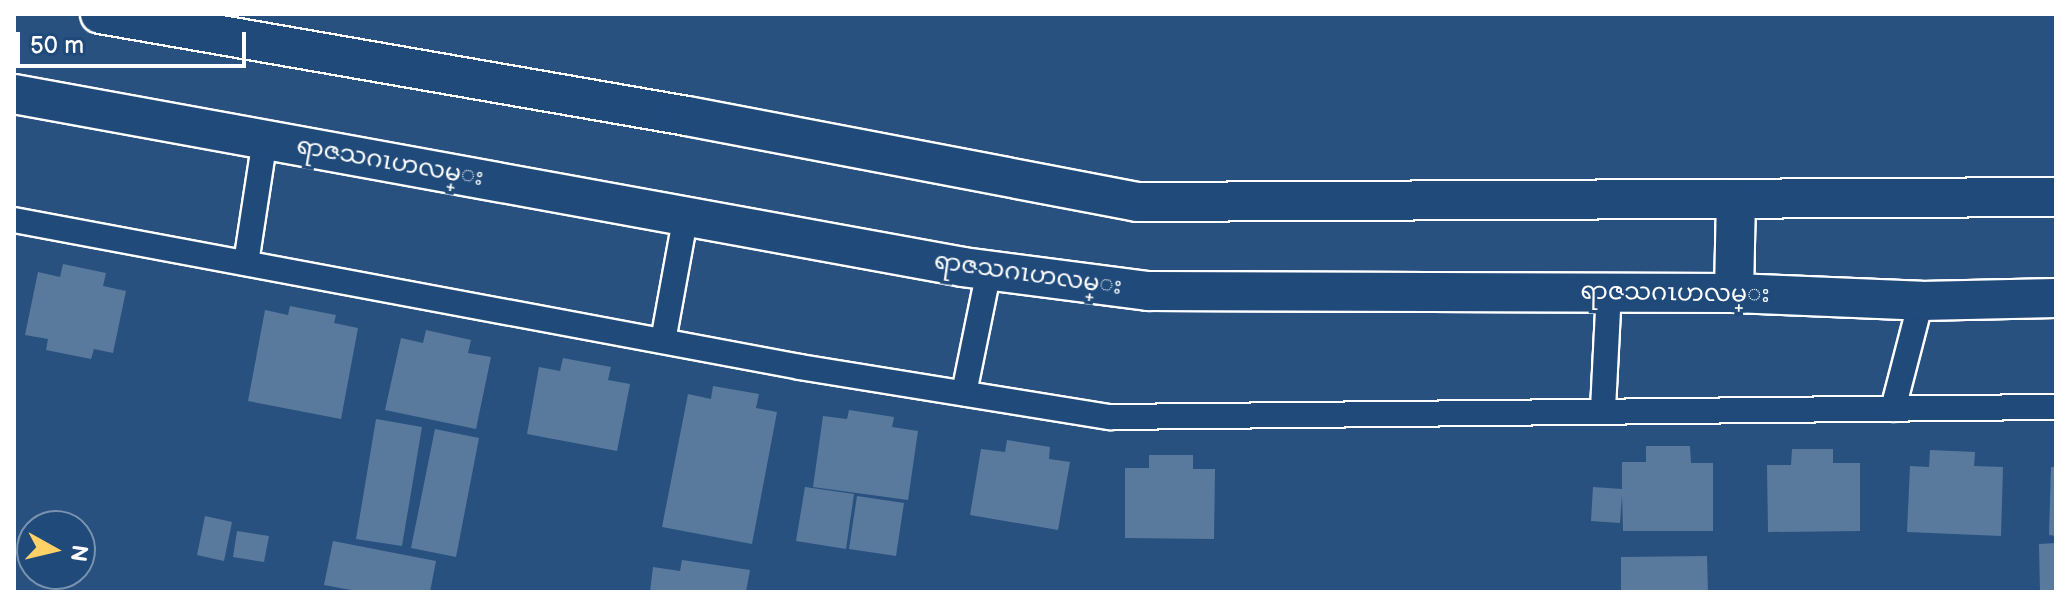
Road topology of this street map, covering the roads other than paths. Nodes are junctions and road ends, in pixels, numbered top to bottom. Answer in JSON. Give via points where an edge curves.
{"nodes":[{"id":1,"x":100,"y":14,"type":"edge"},
{"id":2,"x":14,"y":94,"type":"edge"},
{"id":3,"x":265,"y":139,"type":"junction"},
{"id":4,"x":2056,"y":197,"type":"edge"},
{"id":5,"x":1736,"y":200,"type":"junction"},
{"id":6,"x":686,"y":215,"type":"junction"},
{"id":7,"x":14,"y":220,"type":"edge"},
{"id":8,"x":246,"y":263,"type":"junction"},
{"id":9,"x":989,"y":270,"type":"junction"},
{"id":10,"x":1609,"y":292,"type":"junction"},
{"id":11,"x":1734,"y":293,"type":"junction"},
{"id":12,"x":2056,"y":298,"type":"edge"},
{"id":13,"x":1921,"y":301,"type":"junction"},
{"id":14,"x":663,"y":341,"type":"junction"},
{"id":15,"x":964,"y":393,"type":"junction"},
{"id":16,"x":2056,"y":407,"type":"edge"},
{"id":17,"x":1603,"y":409,"type":"junction"},
{"id":18,"x":1893,"y":409,"type":"junction"}],
"edges":[{"from":1,"to":5,"type":"main road","via":[[687,116],[1137,202]]},
{"from":2,"to":3,"type":"main road","name":"ရာဇသဂၤဟလမ္း"},
{"from":3,"to":6,"type":"main road","name":"ရာဇသဂၤဟလမ္း"},
{"from":3,"to":8,"type":"street"},
{"from":4,"to":5,"type":"main road"},
{"from":5,"to":11,"type":"main road"},
{"from":6,"to":9,"type":"main road","name":"ရာဇသဂၤဟလမ္း"},
{"from":6,"to":14,"type":"street"},
{"from":7,"to":8,"type":"street"},
{"from":8,"to":14,"type":"street"},
{"from":9,"to":10,"type":"main road","name":"ရာဇသဂၤဟလမ္း","via":[[1148,291]]},
{"from":9,"to":15,"type":"street"},
{"from":10,"to":11,"type":"main road","name":"ရာဇသဂၤဟလမ္း"},
{"from":10,"to":17,"type":"street"},
{"from":11,"to":13,"type":"main road","name":"ရာဇသဂၤဟလမ္း"},
{"from":12,"to":13,"type":"main road","name":"ရာဇသဂၤဟလမ္း"},
{"from":13,"to":18,"type":"street"},
{"from":14,"to":15,"type":"street"},
{"from":15,"to":17,"type":"street","via":[[1110,417]]},
{"from":16,"to":18,"type":"street"},
{"from":17,"to":18,"type":"street"}]}
